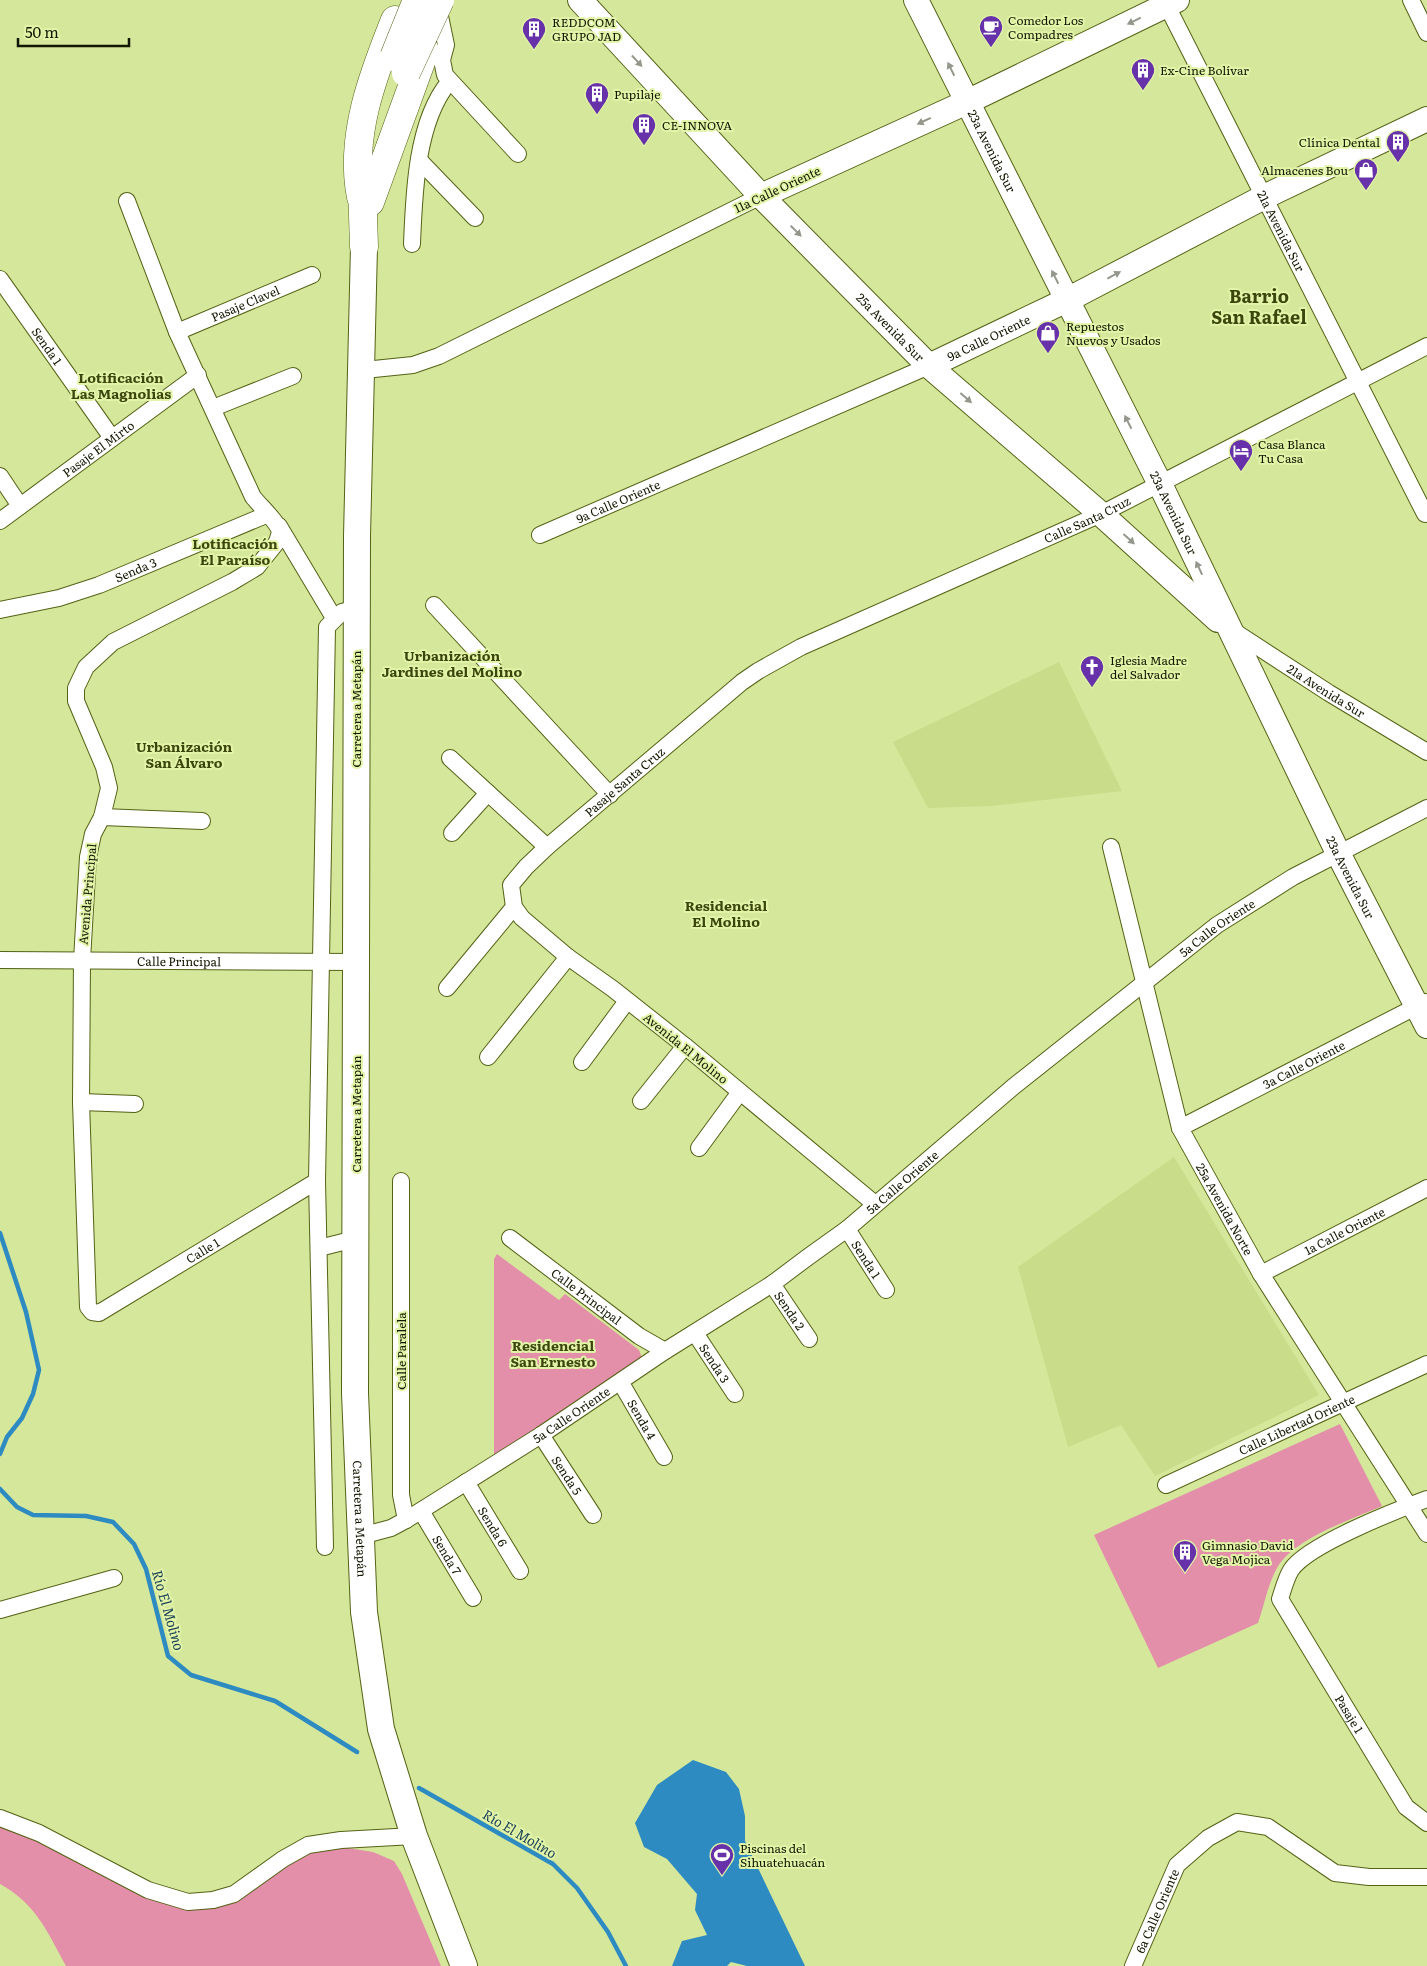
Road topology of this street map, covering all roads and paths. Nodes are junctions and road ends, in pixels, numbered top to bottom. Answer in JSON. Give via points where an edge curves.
{"nodes":[{"id":1,"x":403,"y":0,"type":"edge"},
{"id":2,"x":417,"y":0,"type":"edge"},
{"id":3,"x":916,"y":0,"type":"edge"},
{"id":4,"x":1411,"y":0,"type":"edge"},
{"id":5,"x":1170,"y":2,"type":"edge"},
{"id":6,"x":584,"y":3,"type":"edge"},
{"id":7,"x":443,"y":5,"type":"edge"},
{"id":8,"x":1427,"y":33,"type":"edge"},
{"id":9,"x":401,"y":61,"type":"junction"},
{"id":10,"x":449,"y":82,"type":"junction"},
{"id":11,"x":967,"y":102,"type":"junction"},
{"id":12,"x":1427,"y":119,"type":"edge"},
{"id":13,"x":518,"y":154,"type":"dead end"},
{"id":14,"x":420,"y":161,"type":"junction"},
{"id":15,"x":761,"y":196,"type":"junction"},
{"id":16,"x":1264,"y":196,"type":"junction"},
{"id":17,"x":127,"y":201,"type":"dead end"},
{"id":18,"x":474,"y":218,"type":"dead end"},
{"id":19,"x":412,"y":244,"type":"dead end"},
{"id":20,"x":364,"y":247,"type":"joint"},
{"id":21,"x":312,"y":275,"type":"dead end"},
{"id":22,"x":0,"y":279,"type":"edge"},
{"id":23,"x":1067,"y":300,"type":"junction"},
{"id":24,"x":177,"y":332,"type":"junction"},
{"id":25,"x":1427,"y":346,"type":"edge"},
{"id":26,"x":929,"y":366,"type":"junction"},
{"id":27,"x":367,"y":371,"type":"junction"},
{"id":28,"x":198,"y":375,"type":"junction"},
{"id":29,"x":294,"y":376,"type":"dead end"},
{"id":30,"x":1359,"y":381,"type":"junction"},
{"id":31,"x":213,"y":408,"type":"junction"},
{"id":32,"x":112,"y":438,"type":"junction"},
{"id":33,"x":0,"y":476,"type":"edge"},
{"id":34,"x":1160,"y":484,"type":"junction"},
{"id":35,"x":20,"y":506,"type":"junction"},
{"id":36,"x":1102,"y":514,"type":"junction"},
{"id":37,"x":1426,"y":514,"type":"edge"},
{"id":38,"x":0,"y":521,"type":"edge"},
{"id":39,"x":275,"y":524,"type":"junction"},
{"id":40,"x":540,"y":535,"type":"dead end"},
{"id":41,"x":434,"y":605,"type":"dead end"},
{"id":42,"x":0,"y":610,"type":"edge"},
{"id":43,"x":346,"y":613,"type":"junction"},
{"id":44,"x":1227,"y":628,"type":"junction"},
{"id":45,"x":742,"y":682,"type":"joint"},
{"id":46,"x":1427,"y":752,"type":"edge"},
{"id":47,"x":450,"y":758,"type":"dead end"},
{"id":48,"x":488,"y":793,"type":"junction"},
{"id":49,"x":610,"y":795,"type":"junction"},
{"id":50,"x":1427,"y":808,"type":"edge"},
{"id":51,"x":102,"y":817,"type":"junction"},
{"id":52,"x":202,"y":821,"type":"dead end"},
{"id":53,"x":452,"y":833,"type":"dead end"},
{"id":54,"x":547,"y":847,"type":"junction"},
{"id":55,"x":1111,"y":847,"type":"dead end"},
{"id":56,"x":1338,"y":853,"type":"junction"},
{"id":57,"x":514,"y":907,"type":"junction"},
{"id":58,"x":568,"y":957,"type":"junction"},
{"id":59,"x":0,"y":960,"type":"edge"},
{"id":60,"x":82,"y":960,"type":"junction"},
{"id":61,"x":320,"y":961,"type":"junction"},
{"id":62,"x":356,"y":962,"type":"junction"},
{"id":63,"x":1145,"y":980,"type":"junction"},
{"id":64,"x":447,"y":988,"type":"dead end"},
{"id":65,"x":626,"y":1000,"type":"junction"},
{"id":66,"x":1424,"y":1011,"type":"edge"},
{"id":67,"x":685,"y":1046,"type":"junction"},
{"id":68,"x":488,"y":1057,"type":"dead end"},
{"id":69,"x":582,"y":1062,"type":"dead end"},
{"id":70,"x":740,"y":1092,"type":"junction"},
{"id":71,"x":641,"y":1101,"type":"dead end"},
{"id":72,"x":81,"y":1102,"type":"junction"},
{"id":73,"x":135,"y":1104,"type":"dead end"},
{"id":74,"x":1180,"y":1128,"type":"junction"},
{"id":75,"x":699,"y":1148,"type":"dead end"},
{"id":76,"x":317,"y":1181,"type":"junction"},
{"id":77,"x":402,"y":1181,"type":"dead end"},
{"id":78,"x":1427,"y":1188,"type":"edge"},
{"id":79,"x":874,"y":1204,"type":"junction"},
{"id":80,"x":847,"y":1229,"type":"junction"},
{"id":81,"x":510,"y":1238,"type":"dead end"},
{"id":82,"x":355,"y":1239,"type":"junction"},
{"id":83,"x":319,"y":1248,"type":"junction"},
{"id":84,"x":1261,"y":1274,"type":"junction"},
{"id":85,"x":772,"y":1284,"type":"junction"},
{"id":86,"x":886,"y":1290,"type":"dead end"},
{"id":87,"x":88,"y":1307,"type":"joint"},
{"id":88,"x":695,"y":1333,"type":"junction"},
{"id":89,"x":809,"y":1339,"type":"dead end"},
{"id":90,"x":665,"y":1351,"type":"junction"},
{"id":91,"x":1427,"y":1364,"type":"edge"},
{"id":92,"x":621,"y":1383,"type":"junction"},
{"id":93,"x":735,"y":1394,"type":"dead end"},
{"id":94,"x":1344,"y":1404,"type":"junction"},
{"id":95,"x":541,"y":1435,"type":"junction"},
{"id":96,"x":664,"y":1457,"type":"dead end"},
{"id":97,"x":466,"y":1482,"type":"junction"},
{"id":98,"x":1166,"y":1485,"type":"dead end"},
{"id":99,"x":1427,"y":1499,"type":"edge"},
{"id":100,"x":1409,"y":1505,"type":"junction"},
{"id":101,"x":421,"y":1511,"type":"junction"},
{"id":102,"x":593,"y":1515,"type":"dead end"},
{"id":103,"x":406,"y":1520,"type":"junction"},
{"id":104,"x":1427,"y":1534,"type":"edge"},
{"id":105,"x":361,"y":1536,"type":"junction"},
{"id":106,"x":325,"y":1548,"type":"dead end"},
{"id":107,"x":520,"y":1572,"type":"dead end"},
{"id":108,"x":114,"y":1578,"type":"dead end"},
{"id":109,"x":473,"y":1598,"type":"dead end"},
{"id":110,"x":0,"y":1610,"type":"edge"},
{"id":111,"x":0,"y":1818,"type":"edge"},
{"id":112,"x":1426,"y":1823,"type":"edge"},
{"id":113,"x":414,"y":1836,"type":"junction"},
{"id":114,"x":1427,"y":1876,"type":"edge"},
{"id":115,"x":464,"y":1966,"type":"edge"},
{"id":116,"x":1133,"y":1966,"type":"edge"}],
"edges":[{"from":1,"to":9,"type":"highway"},
{"from":2,"to":9,"type":"highway","bridge":true},
{"from":11,"to":3,"type":"main road","name":"23a Avenida Sur","one_way":true},
{"from":4,"to":8,"type":"street"},
{"from":5,"to":11,"type":"main road","name":"11a Calle Oriente","one_way":true},
{"from":5,"to":16,"type":"street","name":"21a Avenida Sur"},
{"from":6,"to":15,"type":"main road","name":"25a Avenida Sur","one_way":true},
{"from":7,"to":9,"type":"highway","bridge":true},
{"from":7,"to":10,"type":"street","via":[[446,45],[442,60]]},
{"from":9,"to":20,"type":"highway","via":[[366,200]]},
{"from":10,"to":13,"type":"street"},
{"from":10,"to":14,"type":"street","via":[[435,103]]},
{"from":11,"to":15,"type":"main road","name":"11a Calle Oriente","one_way":true},
{"from":23,"to":11,"type":"main road","name":"23a Avenida Sur","one_way":true},
{"from":12,"to":16,"type":"main road","name":"9a Calle Oriente"},
{"from":14,"to":18,"type":"street"},
{"from":14,"to":19,"type":"street","via":[[413,206]]},
{"from":15,"to":26,"type":"main road","name":"25a Avenida Sur","one_way":true},
{"from":15,"to":27,"type":"street","name":"11a Calle Oriente","via":[[439,356],[413,365]]},
{"from":23,"to":16,"type":"main road","name":"9a Calle Oriente","one_way":true},
{"from":16,"to":30,"type":"street","name":"21a Avenida Sur"},
{"from":17,"to":24,"type":"street"},
{"from":20,"to":27,"type":"main road","name":"Carretera a Metapán","via":[[360,329]]},
{"from":21,"to":24,"type":"street","name":"Pasaje Clavel"},
{"from":22,"to":32,"type":"street","name":"Senda 1"},
{"from":23,"to":26,"type":"main road","name":"9a Calle Oriente"},
{"from":34,"to":23,"type":"main road","name":"23a Avenida Sur","one_way":true},
{"from":24,"to":28,"type":"street"},
{"from":25,"to":30,"type":"street","name":"Calle Santa Cruz"},
{"from":26,"to":36,"type":"main road","name":"25a Avenida Sur","one_way":true},
{"from":26,"to":40,"type":"street","name":"9a Calle Oriente"},
{"from":27,"to":43,"type":"main road","name":"Carretera a Metapán"},
{"from":28,"to":31,"type":"street"},
{"from":28,"to":32,"type":"street","name":"Pasaje El Mirto"},
{"from":29,"to":31,"type":"street"},
{"from":30,"to":34,"type":"street","name":"Calle Santa Cruz"},
{"from":30,"to":37,"type":"street","name":"21a Avenida Sur"},
{"from":31,"to":39,"type":"street","via":[[253,497]]},
{"from":32,"to":35,"type":"street","name":"Pasaje El Mirto"},
{"from":33,"to":35,"type":"street"},
{"from":34,"to":36,"type":"street","name":"Calle Santa Cruz"},
{"from":44,"to":34,"type":"main road","name":"23a Avenida Sur","one_way":true},
{"from":35,"to":38,"type":"street","name":"Pasaje El Mirto"},
{"from":36,"to":44,"type":"main road","name":"25a Avenida Sur","one_way":true},
{"from":36,"to":45,"type":"street","name":"Calle Santa Cruz","via":[[801,647]]},
{"from":39,"to":42,"type":"street","name":"Senda 3","via":[[59,598]]},
{"from":39,"to":43,"type":"street"},
{"from":39,"to":51,"type":"street","name":"Avenida Principal","via":[[278,542],[248,574],[113,642],[86,667],[76,688],[76,701],[107,780],[108,797]]},
{"from":41,"to":49,"type":"street"},
{"from":43,"to":61,"type":"street","via":[[327,627]]},
{"from":43,"to":62,"type":"main road","name":"Carretera a Metapán"},
{"from":44,"to":46,"type":"street","name":"21a Avenida Sur"},
{"from":44,"to":56,"type":"main road","name":"23a Avenida Sur"},
{"from":45,"to":49,"type":"street","name":"Pasaje Santa Cruz"},
{"from":47,"to":48,"type":"street"},
{"from":48,"to":53,"type":"street"},
{"from":48,"to":54,"type":"street"},
{"from":49,"to":54,"type":"street","name":"Pasaje Santa Cruz"},
{"from":50,"to":56,"type":"street","name":"5a Calle Oriente"},
{"from":51,"to":52,"type":"street"},
{"from":51,"to":60,"type":"street","name":"Avenida Principal","via":[[93,834],[88,857]]},
{"from":54,"to":57,"type":"street","name":"Pasaje Santa Cruz","via":[[511,885]]},
{"from":55,"to":63,"type":"street","name":"25a Avenida Norte"},
{"from":56,"to":63,"type":"street","name":"5a Calle Oriente","via":[[1244,906]]},
{"from":56,"to":66,"type":"main road","name":"23a Avenida Sur"},
{"from":57,"to":58,"type":"street","name":"Avenida El Molino","via":[[522,918]]},
{"from":57,"to":64,"type":"street"},
{"from":58,"to":65,"type":"street","name":"Avenida El Molino"},
{"from":58,"to":68,"type":"street"},
{"from":59,"to":60,"type":"street","name":"Calle Principal"},
{"from":60,"to":61,"type":"street","name":"Calle Principal"},
{"from":60,"to":72,"type":"street","name":"Avenida Principal"},
{"from":61,"to":62,"type":"street","name":"Calle Principal"},
{"from":61,"to":76,"type":"street"},
{"from":62,"to":82,"type":"main road","name":"Carretera a Metapán"},
{"from":63,"to":74,"type":"street","name":"25a Avenida Norte"},
{"from":63,"to":79,"type":"street","name":"5a Calle Oriente"},
{"from":65,"to":67,"type":"street","name":"Avenida El Molino"},
{"from":65,"to":69,"type":"street"},
{"from":66,"to":74,"type":"street","name":"3a Calle Oriente"},
{"from":67,"to":70,"type":"street","name":"Avenida El Molino"},
{"from":67,"to":71,"type":"street"},
{"from":70,"to":75,"type":"street"},
{"from":70,"to":79,"type":"street","name":"Avenida El Molino"},
{"from":72,"to":73,"type":"street"},
{"from":72,"to":87,"type":"street","name":"Avenida Principal"},
{"from":74,"to":84,"type":"street","name":"25a Avenida Norte"},
{"from":76,"to":83,"type":"street"},
{"from":76,"to":87,"type":"street","name":"Calle 1","via":[[99,1313]]},
{"from":77,"to":103,"type":"street","name":"Calle Paralela","via":[[401,1495]]},
{"from":78,"to":84,"type":"street","name":"1a Calle Oriente"},
{"from":79,"to":80,"type":"street","name":"5a Calle Oriente"},
{"from":80,"to":85,"type":"street","name":"5a Calle Oriente"},
{"from":80,"to":86,"type":"street","name":"Senda 1"},
{"from":81,"to":90,"type":"street","name":"Calle Principal","via":[[639,1336]]},
{"from":82,"to":83,"type":"street"},
{"from":82,"to":105,"type":"main road","name":"Carretera a Metapán","via":[[355,1393]]},
{"from":83,"to":106,"type":"street"},
{"from":84,"to":94,"type":"street","name":"25a Avenida Norte"},
{"from":85,"to":88,"type":"street","name":"5a Calle Oriente"},
{"from":85,"to":89,"type":"street","name":"Senda 2"},
{"from":88,"to":90,"type":"street","name":"5a Calle Oriente"},
{"from":88,"to":93,"type":"street","name":"Senda 3"},
{"from":90,"to":92,"type":"street","name":"5a Calle Oriente"},
{"from":91,"to":94,"type":"street","name":"Calle Libertad Oriente"},
{"from":92,"to":95,"type":"street","name":"5a Calle Oriente"},
{"from":92,"to":96,"type":"street","name":"Senda 4"},
{"from":94,"to":98,"type":"street","name":"Calle Libertad Oriente"},
{"from":94,"to":100,"type":"street","name":"25a Avenida Norte"},
{"from":95,"to":97,"type":"street","name":"5a Calle Oriente"},
{"from":95,"to":102,"type":"street","name":"Senda 5"},
{"from":97,"to":101,"type":"street","name":"5a Calle Oriente"},
{"from":97,"to":107,"type":"street","name":"Senda 6"},
{"from":99,"to":100,"type":"street"},
{"from":100,"to":104,"type":"street","name":"25a Avenida Norte"},
{"from":100,"to":112,"type":"street","name":"Pasaje 1","via":[[1318,1548],[1291,1569],[1280,1599],[1406,1807]]},
{"from":101,"to":103,"type":"street","name":"5a Calle Oriente"},
{"from":101,"to":109,"type":"street","name":"Senda 7"},
{"from":103,"to":105,"type":"street","name":"5a Calle Oriente","via":[[391,1528]]},
{"from":105,"to":113,"type":"main road","name":"Carretera a Metapán","via":[[364,1612],[381,1729]]},
{"from":108,"to":110,"type":"street"},
{"from":111,"to":113,"type":"street","via":[[40,1833],[148,1890],[188,1902],[234,1894],[308,1845]]},
{"from":113,"to":115,"type":"main road","name":"Carretera a Metapán"},
{"from":114,"to":116,"type":"street","name":"6a Calle Oriente","via":[[1335,1874],[1268,1827],[1238,1822],[1208,1838],[1177,1865]]}]}
